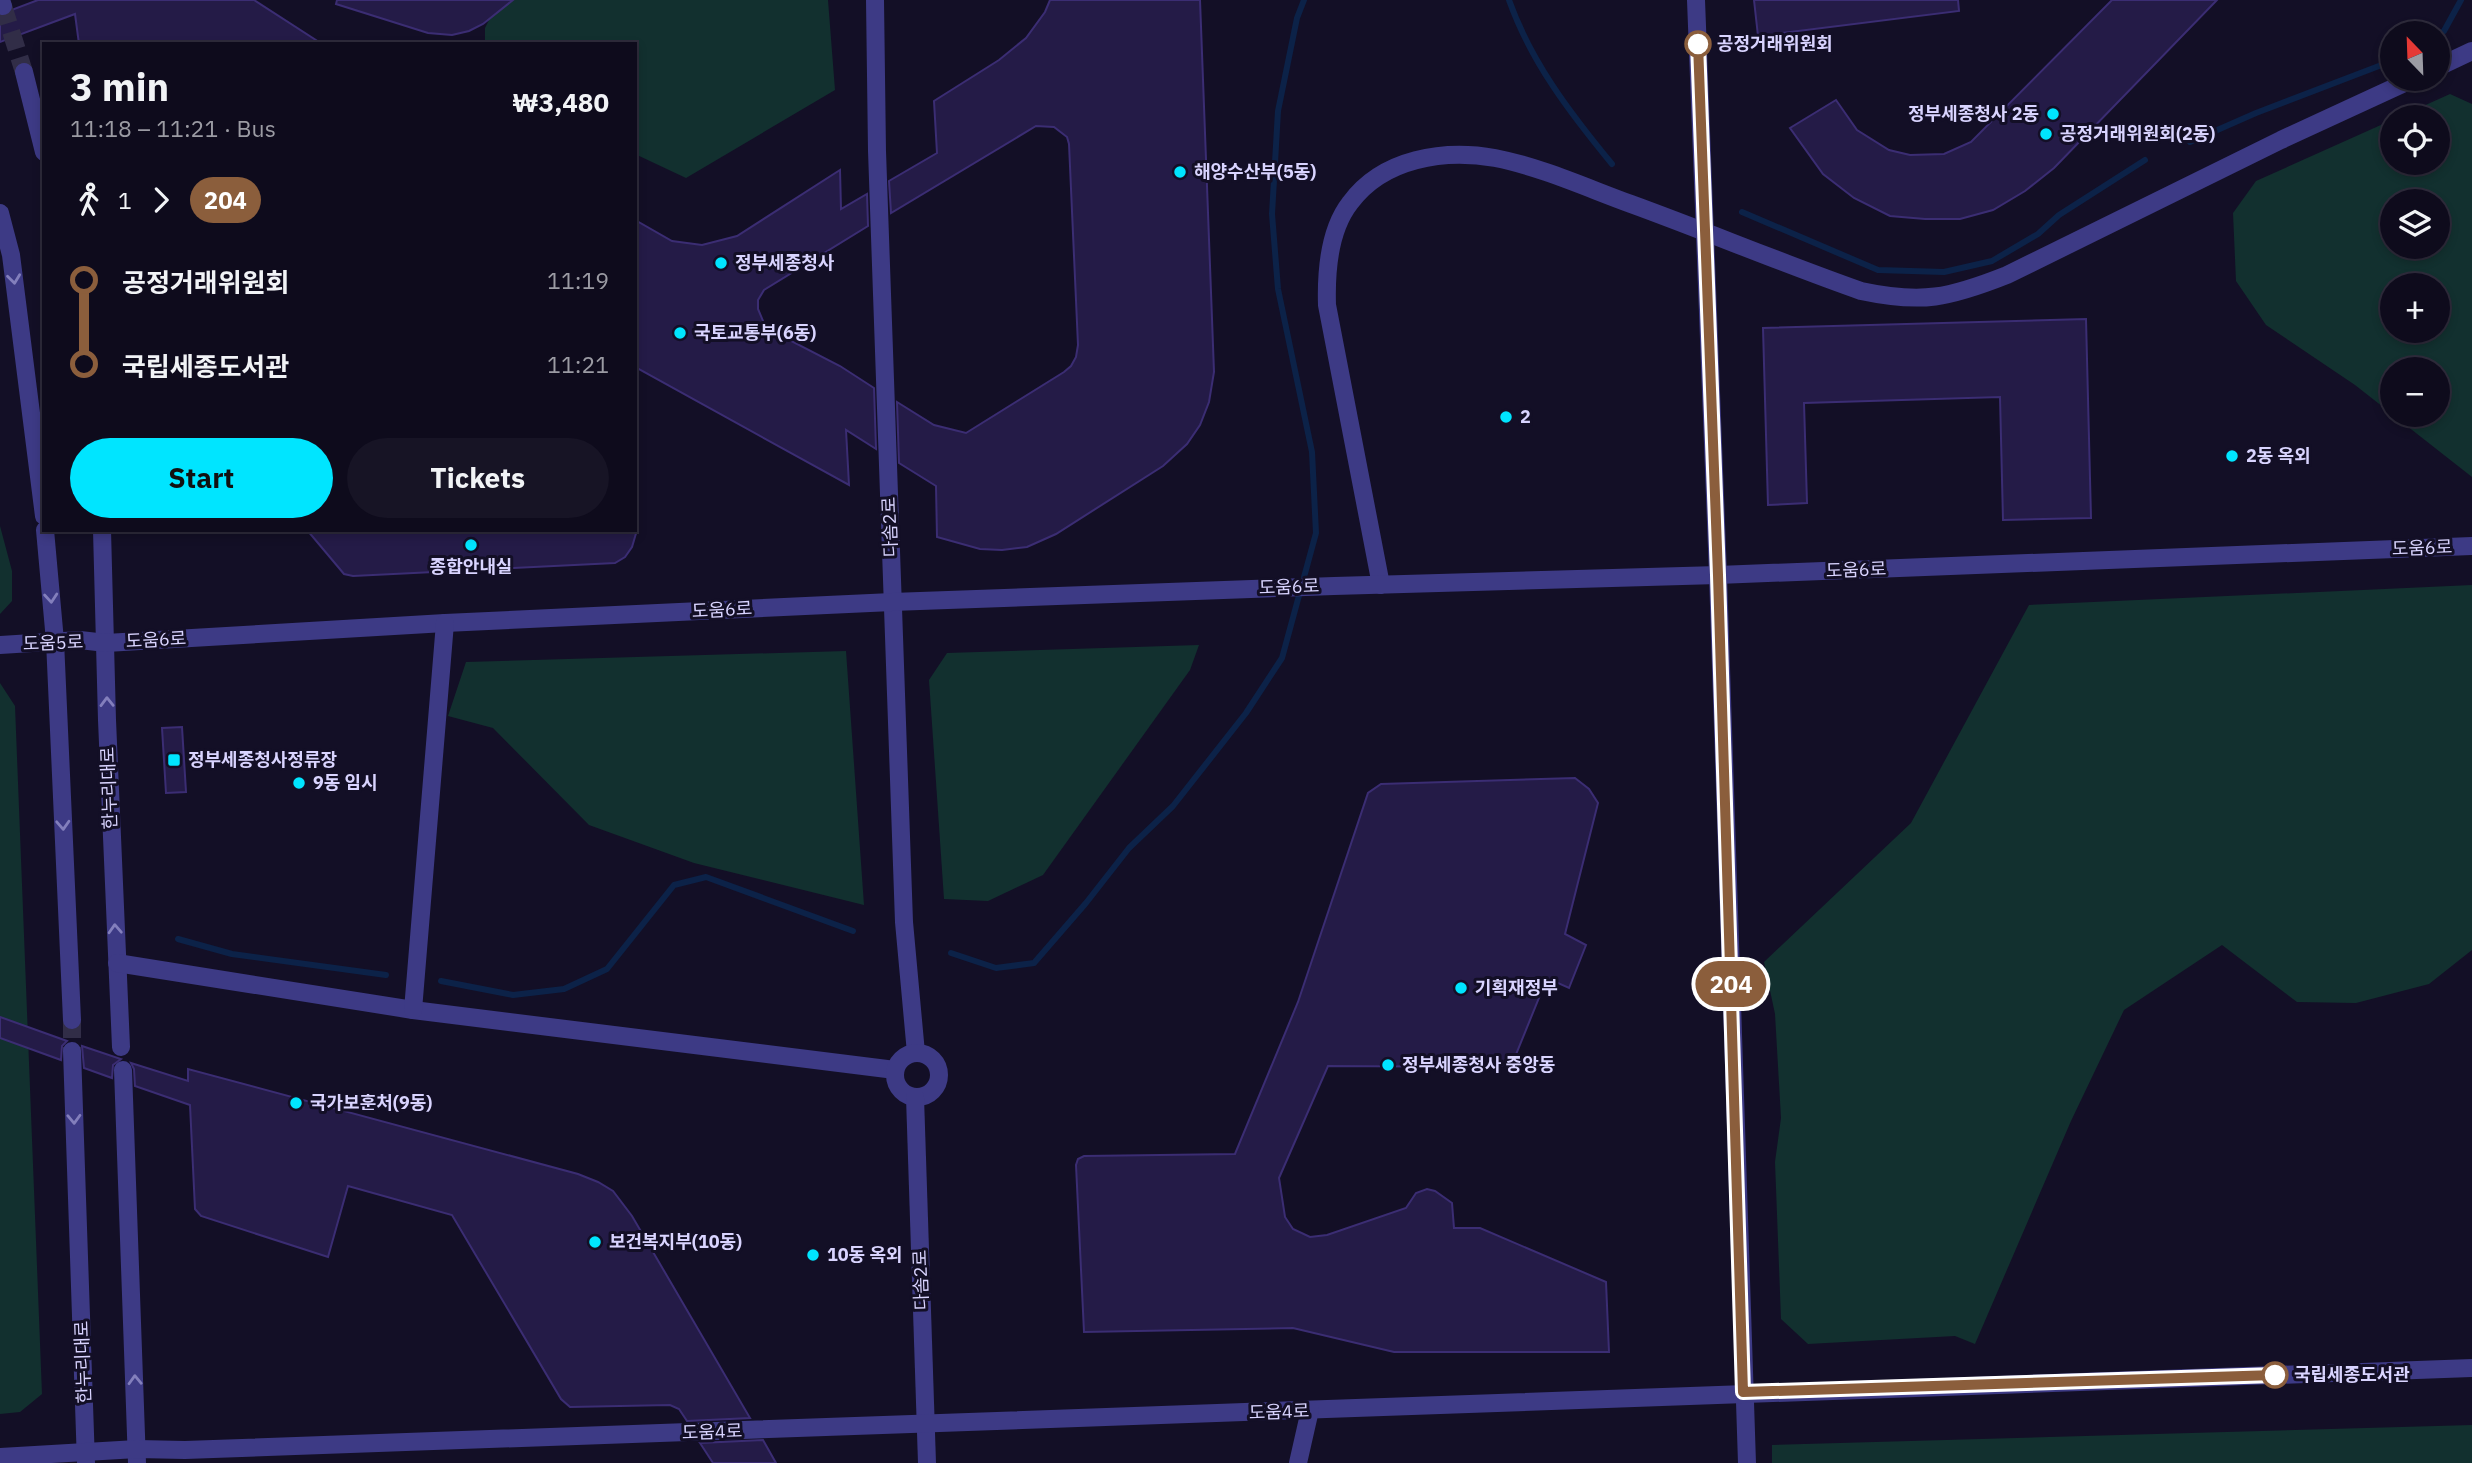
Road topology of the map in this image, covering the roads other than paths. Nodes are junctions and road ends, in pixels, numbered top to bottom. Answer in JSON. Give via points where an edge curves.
{"nodes":[{"id":1,"x":875,"y":0,"type":"edge"},
{"id":2,"x":1696,"y":0,"type":"edge"},
{"id":3,"x":2472,"y":51,"type":"edge"},
{"id":4,"x":2450,"y":61,"type":"edge"},
{"id":5,"x":24,"y":72,"type":"tunnel mouth"},
{"id":6,"x":2387,"y":91,"type":"edge"},
{"id":7,"x":42,"y":144,"type":"edge"},
{"id":8,"x":0,"y":213,"type":"edge"},
{"id":9,"x":1704,"y":230,"type":"junction"},
{"id":10,"x":42,"y":500,"type":"edge"},
{"id":11,"x":45,"y":532,"type":"edge"},
{"id":12,"x":102,"y":532,"type":"edge"},
{"id":13,"x":2472,"y":546,"type":"edge"},
{"id":14,"x":1718,"y":575,"type":"junction"},
{"id":15,"x":1381,"y":585,"type":"junction"},
{"id":16,"x":892,"y":602,"type":"junction"},
{"id":17,"x":445,"y":623,"type":"junction"},
{"id":18,"x":55,"y":641,"type":"junction"},
{"id":19,"x":106,"y":643,"type":"junction"},
{"id":20,"x":0,"y":645,"type":"edge"},
{"id":21,"x":117,"y":963,"type":"junction"},
{"id":22,"x":413,"y":1010,"type":"junction"},
{"id":23,"x":72,"y":1020,"type":"tunnel mouth"},
{"id":24,"x":121,"y":1046,"type":"dead end"},
{"id":25,"x":72,"y":1051,"type":"tunnel mouth"},
{"id":26,"x":916,"y":1053,"type":"junction"},
{"id":27,"x":123,"y":1070,"type":"dead end"},
{"id":28,"x":895,"y":1070,"type":"junction"},
{"id":29,"x":915,"y":1097,"type":"junction"},
{"id":30,"x":2472,"y":1368,"type":"edge"},
{"id":31,"x":1743,"y":1392,"type":"junction"},
{"id":32,"x":1310,"y":1410,"type":"junction"},
{"id":33,"x":925,"y":1424,"type":"junction"},
{"id":34,"x":137,"y":1456,"type":"edge"},
{"id":35,"x":0,"y":1457,"type":"edge"},
{"id":36,"x":86,"y":1458,"type":"edge"},
{"id":37,"x":927,"y":1463,"type":"edge"},
{"id":38,"x":1298,"y":1463,"type":"edge"},
{"id":39,"x":1747,"y":1463,"type":"edge"}],
"edges":[{"from":1,"to":16,"type":"street","name":"다솜2로"},
{"from":2,"to":9,"type":"street"},
{"from":3,"to":4,"type":"street"},
{"from":5,"to":7,"type":"street"},
{"from":6,"to":9,"type":"street","via":[[2007,275],[1942,297],[1888,297],[1861,291]]},
{"from":8,"to":10,"type":"street","one_way":true,"via":[[11,255]]},
{"from":9,"to":14,"type":"street"},
{"from":9,"to":15,"type":"street","via":[[1528,167],[1467,155],[1417,159],[1392,169],[1349,203],[1330,253],[1327,305]]},
{"from":11,"to":18,"type":"street","one_way":true},
{"from":12,"to":19,"type":"street","name":"한누리대로"},
{"from":13,"to":14,"type":"street","name":"도움6로"},
{"from":14,"to":15,"type":"street","name":"도움6로"},
{"from":14,"to":31,"type":"street"},
{"from":15,"to":16,"type":"street","name":"도움6로"},
{"from":16,"to":17,"type":"street","name":"도움6로"},
{"from":16,"to":26,"type":"street","name":"다솜2로","via":[[904,922]]},
{"from":17,"to":19,"type":"street","name":"도움6로"},
{"from":17,"to":22,"type":"street"},
{"from":18,"to":19,"type":"street","name":"도움5로"},
{"from":18,"to":20,"type":"street","name":"도움5로"},
{"from":18,"to":23,"type":"street","one_way":true},
{"from":21,"to":19,"type":"street","name":"한누리대로","one_way":true},
{"from":21,"to":22,"type":"street"},
{"from":21,"to":24,"type":"street","name":"한누리대로"},
{"from":22,"to":28,"type":"street"},
{"from":25,"to":36,"type":"street","name":"한누리대로","one_way":true},
{"from":26,"to":28,"type":"street","via":[[902,1058]]},
{"from":26,"to":29,"type":"street","via":[[930,1057],[939,1075],[929,1094]]},
{"from":34,"to":27,"type":"street","one_way":true},
{"from":28,"to":29,"type":"street","via":[[896,1085]]},
{"from":29,"to":33,"type":"street","name":"다솜2로"},
{"from":30,"to":31,"type":"street","name":"도움4로"},
{"from":31,"to":32,"type":"street","name":"도움4로"},
{"from":31,"to":39,"type":"street"},
{"from":32,"to":33,"type":"street","name":"도움4로"},
{"from":32,"to":38,"type":"street"},
{"from":33,"to":34,"type":"street","name":"도움4로","via":[[186,1450]]},
{"from":33,"to":37,"type":"street","name":"다솜2로"},
{"from":34,"to":36,"type":"street","name":"도움4로"},
{"from":35,"to":36,"type":"street","name":"도움4로"}]}
